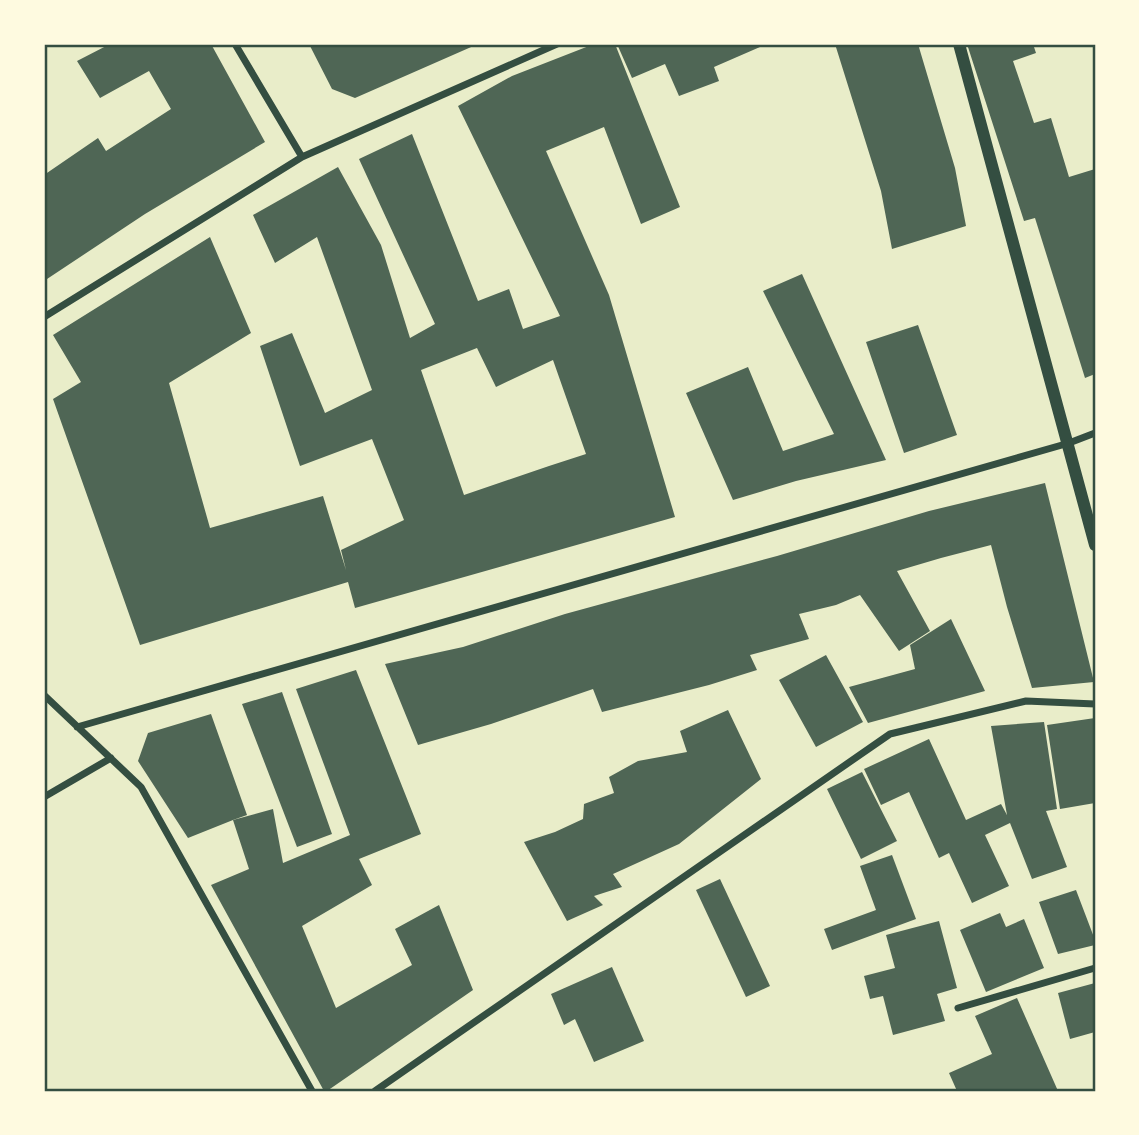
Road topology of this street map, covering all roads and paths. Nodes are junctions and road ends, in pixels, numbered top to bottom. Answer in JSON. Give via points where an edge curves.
{"nodes":[{"id":1,"x":235,"y":44,"type":"edge"},
{"id":2,"x":556,"y":44,"type":"edge"},
{"id":3,"x":959,"y":44,"type":"edge"},
{"id":4,"x":302,"y":157,"type":"junction"},
{"id":5,"x":44,"y":317,"type":"edge"},
{"id":6,"x":1095,"y":433,"type":"edge"},
{"id":7,"x":1069,"y":443,"type":"junction"},
{"id":8,"x":1095,"y":544,"type":"edge"},
{"id":9,"x":44,"y":695,"type":"edge"},
{"id":10,"x":1095,"y":704,"type":"edge"},
{"id":11,"x":77,"y":727,"type":"junction"},
{"id":12,"x":111,"y":758,"type":"junction"},
{"id":13,"x":44,"y":797,"type":"edge"},
{"id":14,"x":1095,"y":968,"type":"edge"},
{"id":15,"x":958,"y":1008,"type":"dead end"},
{"id":16,"x":312,"y":1091,"type":"edge"},
{"id":17,"x":375,"y":1091,"type":"edge"}],
"edges":[{"from":1,"to":4,"type":"street"},
{"from":2,"to":4,"type":"street"},
{"from":3,"to":7,"type":"street"},
{"from":4,"to":5,"type":"street"},
{"from":6,"to":7,"type":"street"},
{"from":7,"to":8,"type":"street"},
{"from":7,"to":11,"type":"street"},
{"from":9,"to":11,"type":"street"},
{"from":10,"to":17,"type":"street","via":[[1026,701],[890,734]]},
{"from":11,"to":12,"type":"street"},
{"from":12,"to":13,"type":"street"},
{"from":12,"to":16,"type":"street","via":[[141,787]]},
{"from":14,"to":15,"type":"street"}]}
